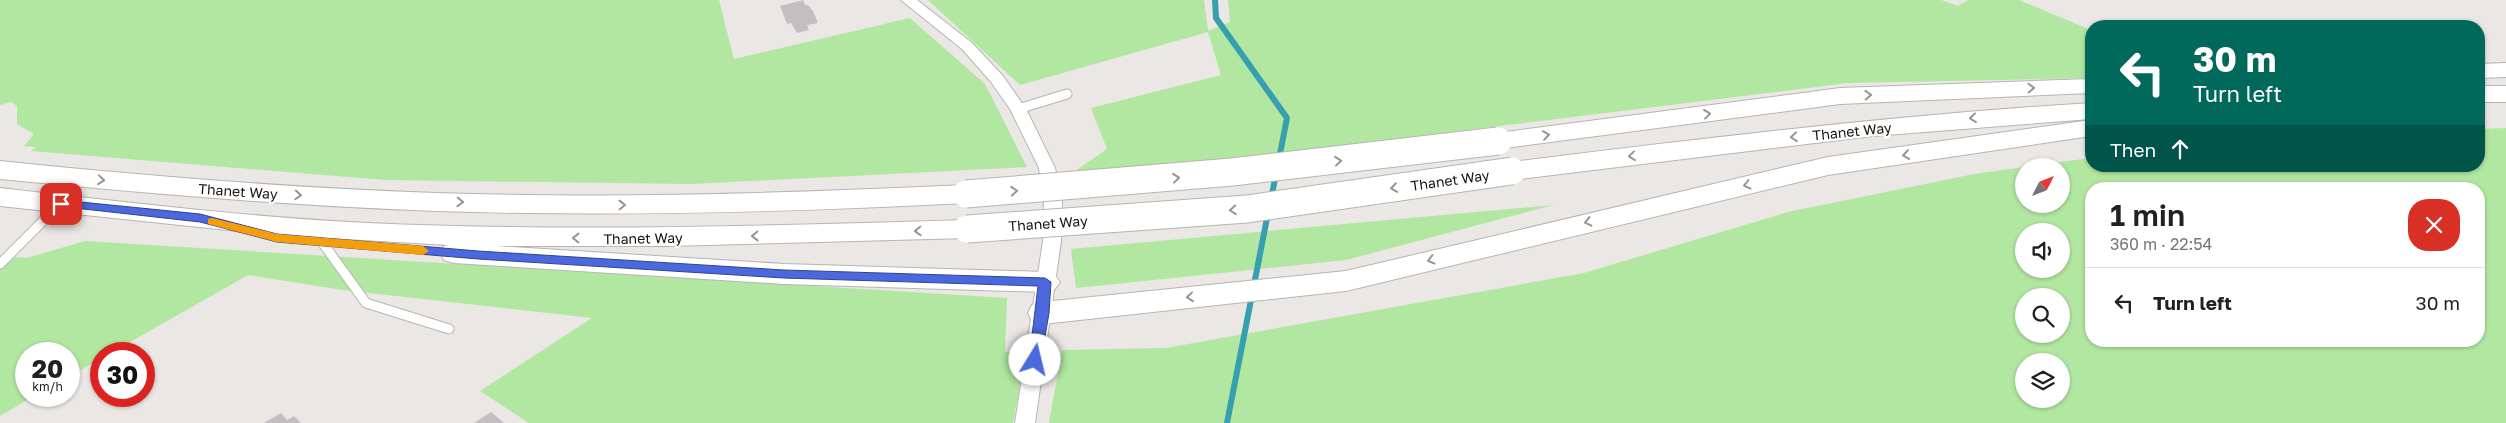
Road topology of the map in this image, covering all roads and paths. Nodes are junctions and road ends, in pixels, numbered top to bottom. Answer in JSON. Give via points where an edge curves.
{"nodes":[{"id":1,"x":908,"y":0,"type":"edge"},
{"id":2,"x":2506,"y":70,"type":"edge"},
{"id":3,"x":2485,"y":71,"type":"edge"},
{"id":4,"x":2085,"y":86,"type":"edge"},
{"id":5,"x":1067,"y":94,"type":"dead end"},
{"id":6,"x":2485,"y":94,"type":"edge"},
{"id":7,"x":2506,"y":94,"type":"edge"},
{"id":8,"x":1018,"y":109,"type":"junction"},
{"id":9,"x":2085,"y":111,"type":"edge"},
{"id":10,"x":2085,"y":129,"type":"edge"},
{"id":11,"x":0,"y":170,"type":"edge"},
{"id":12,"x":0,"y":197,"type":"edge"},
{"id":13,"x":61,"y":204,"type":"junction"},
{"id":14,"x":200,"y":218,"type":"junction"},
{"id":15,"x":322,"y":242,"type":"junction"},
{"id":16,"x":0,"y":264,"type":"edge"},
{"id":17,"x":1045,"y":282,"type":"junction"},
{"id":18,"x":1043,"y":313,"type":"junction"},
{"id":19,"x":449,"y":329,"type":"dead end"},
{"id":20,"x":1025,"y":423,"type":"edge"}],
"edges":[{"from":1,"to":8,"type":"street","via":[[967,46],[997,79]]},
{"from":2,"to":3,"type":"highway"},
{"from":11,"to":4,"type":"highway","name":"Thanet Way","one_way":true,"bridge":true,"via":[[298,196],[497,204],[768,203],[1102,186],[1353,159],[1840,96]]},
{"from":5,"to":8,"type":"lane"},
{"from":6,"to":7,"type":"highway"},
{"from":8,"to":17,"type":"street","via":[[1048,168],[1054,199],[1052,241]]},
{"from":9,"to":14,"type":"highway","name":"Thanet Way","one_way":true,"bridge":true,"via":[[1980,117],[1686,149],[1247,208],[967,230],[596,239],[367,232]]},
{"from":10,"to":18,"type":"highway","one_way":true,"via":[[1828,166],[1346,281]]},
{"from":12,"to":13,"type":"highway","name":"Thanet Way"},
{"from":13,"to":14,"type":"highway","name":"Thanet Way"},
{"from":13,"to":16,"type":"lane"},
{"from":14,"to":15,"type":"highway","via":[[277,238]]},
{"from":15,"to":17,"type":"highway","via":[[784,274]]},
{"from":15,"to":19,"type":"lane","via":[[366,303]]},
{"from":17,"to":18,"type":"street"},
{"from":18,"to":20,"type":"street"}]}
